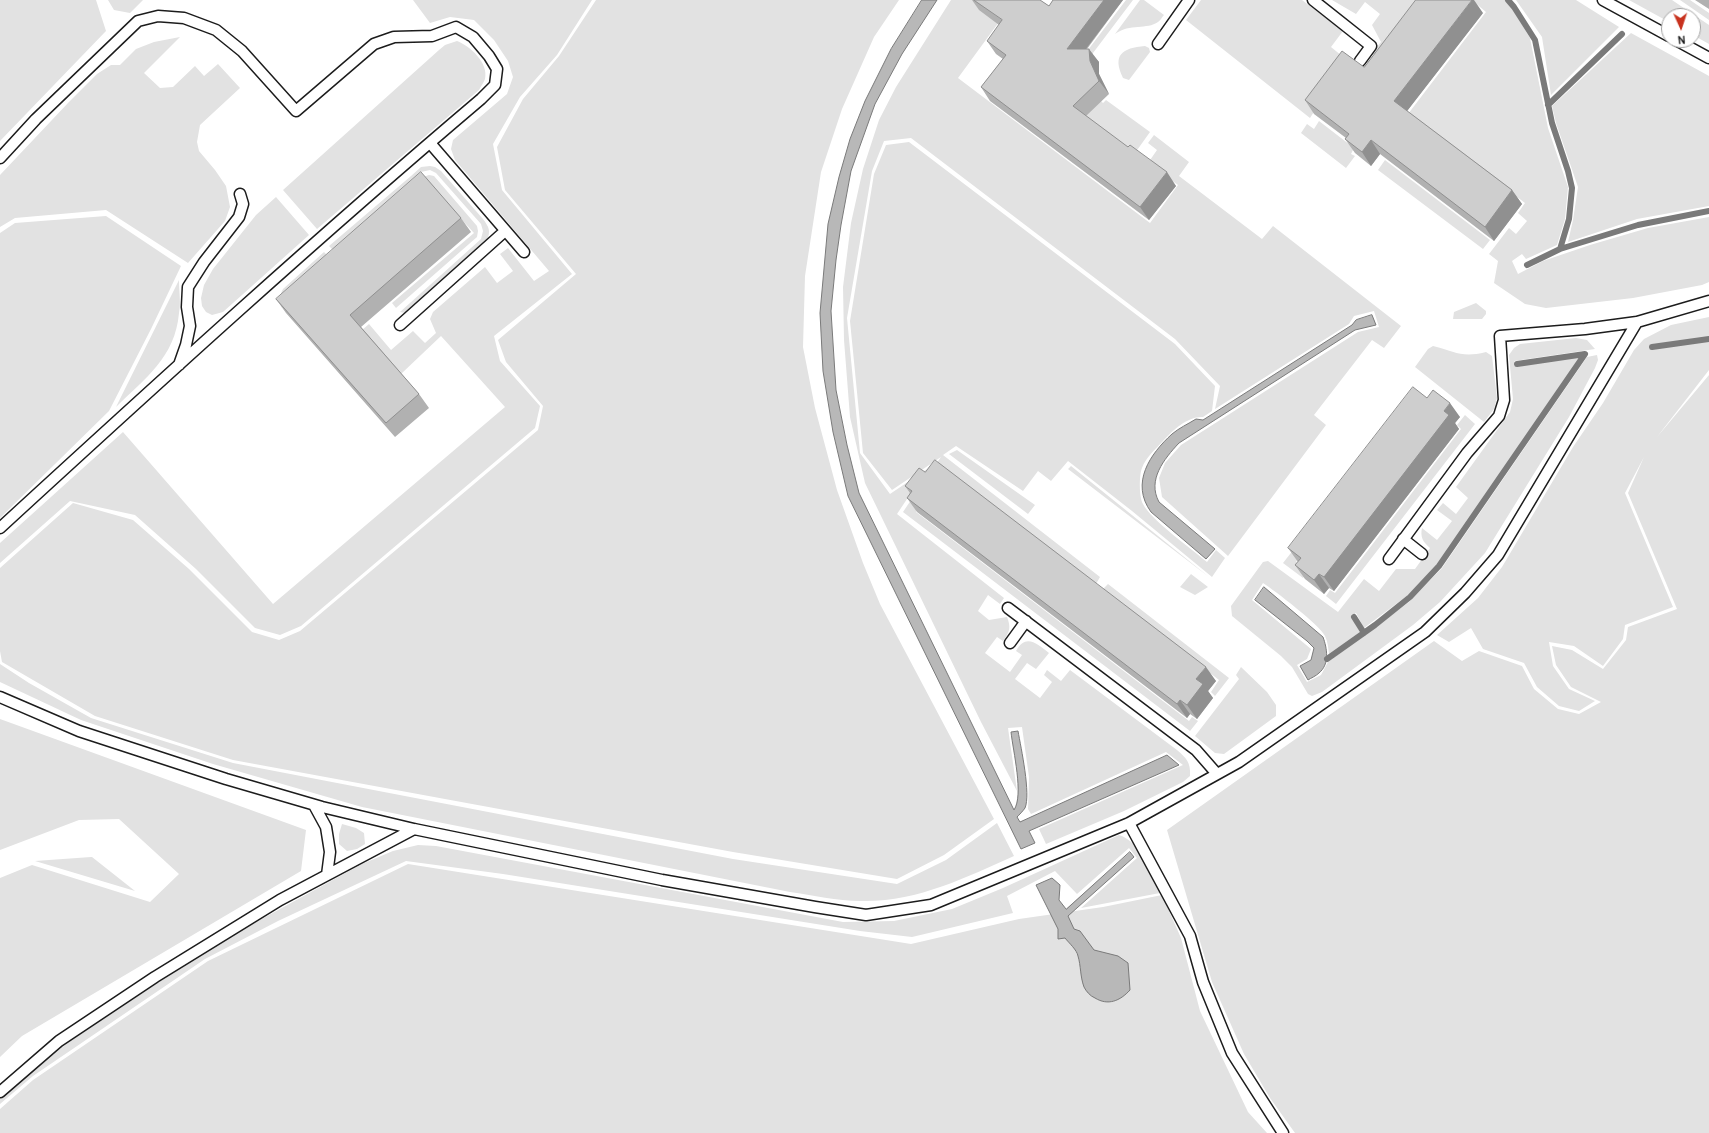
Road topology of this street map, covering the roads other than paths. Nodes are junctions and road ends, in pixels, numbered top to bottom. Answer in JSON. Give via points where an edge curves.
{"nodes":[{"id":1,"x":1189,"y":0,"type":"edge"},
{"id":2,"x":1313,"y":0,"type":"edge"},
{"id":3,"x":1603,"y":0,"type":"edge"},
{"id":4,"x":1661,"y":32,"type":"edge"},
{"id":5,"x":1158,"y":44,"type":"dead end"},
{"id":6,"x":1691,"y":48,"type":"edge"},
{"id":7,"x":1709,"y":58,"type":"edge"},
{"id":8,"x":1360,"y":61,"type":"dead end"},
{"id":9,"x":430,"y":143,"type":"junction"},
{"id":10,"x":0,"y":158,"type":"edge"},
{"id":11,"x":240,"y":194,"type":"dead end"},
{"id":12,"x":506,"y":231,"type":"junction"},
{"id":13,"x":524,"y":252,"type":"dead end"},
{"id":14,"x":1709,"y":301,"type":"edge"},
{"id":15,"x":1637,"y":322,"type":"junction"},
{"id":16,"x":400,"y":325,"type":"dead end"},
{"id":17,"x":178,"y":367,"type":"junction"},
{"id":18,"x":0,"y":528,"type":"edge"},
{"id":19,"x":1403,"y":539,"type":"junction"},
{"id":20,"x":1422,"y":554,"type":"dead end"},
{"id":21,"x":1389,"y":558,"type":"dead end"},
{"id":22,"x":1008,"y":608,"type":"dead end"},
{"id":23,"x":1026,"y":621,"type":"junction"},
{"id":24,"x":1010,"y":643,"type":"dead end"},
{"id":25,"x":0,"y":696,"type":"edge"},
{"id":26,"x":1217,"y":774,"type":"junction"},
{"id":27,"x":314,"y":805,"type":"junction"},
{"id":28,"x":1129,"y":822,"type":"junction"},
{"id":29,"x":414,"y":829,"type":"junction"},
{"id":30,"x":327,"y":875,"type":"junction"},
{"id":31,"x":0,"y":1092,"type":"edge"},
{"id":32,"x":1282,"y":1133,"type":"edge"}],
"edges":[{"from":1,"to":5,"type":"lane"},
{"from":2,"to":8,"type":"lane","via":[[1371,46]]},
{"from":3,"to":4,"type":"lane"},
{"from":6,"to":7,"type":"lane"},
{"from":9,"to":10,"type":"lane","via":[[495,85],[497,69],[489,56],[473,37],[456,27],[432,36],[394,37],[374,44],[296,111],[242,51],[216,30],[184,18],[158,16],[138,21],[36,119]]},
{"from":9,"to":12,"type":"lane"},
{"from":9,"to":17,"type":"lane"},
{"from":11,"to":17,"type":"lane","via":[[243,204],[239,217],[188,287],[187,307],[190,326]]},
{"from":12,"to":13,"type":"lane"},
{"from":12,"to":16,"type":"lane"},
{"from":14,"to":15,"type":"lane"},
{"from":15,"to":19,"type":"lane","via":[[1500,336],[1504,400],[1499,416],[1467,453]]},
{"from":15,"to":26,"type":"lane","via":[[1498,555],[1465,593],[1426,632],[1239,762]]},
{"from":17,"to":18,"type":"lane"},
{"from":19,"to":20,"type":"lane"},
{"from":19,"to":21,"type":"lane"},
{"from":22,"to":23,"type":"lane"},
{"from":23,"to":24,"type":"lane"},
{"from":23,"to":26,"type":"lane","via":[[1196,750]]},
{"from":25,"to":27,"type":"lane","via":[[79,731]]},
{"from":26,"to":28,"type":"lane"},
{"from":27,"to":29,"type":"lane"},
{"from":27,"to":30,"type":"lane","via":[[326,827],[330,852]]},
{"from":28,"to":29,"type":"lane","via":[[931,905],[866,915],[662,880]]},
{"from":28,"to":32,"type":"lane","via":[[1190,936],[1203,982],[1232,1053]]},
{"from":29,"to":30,"type":"lane"},
{"from":30,"to":31,"type":"lane","via":[[280,900],[155,977],[59,1041]]}]}
